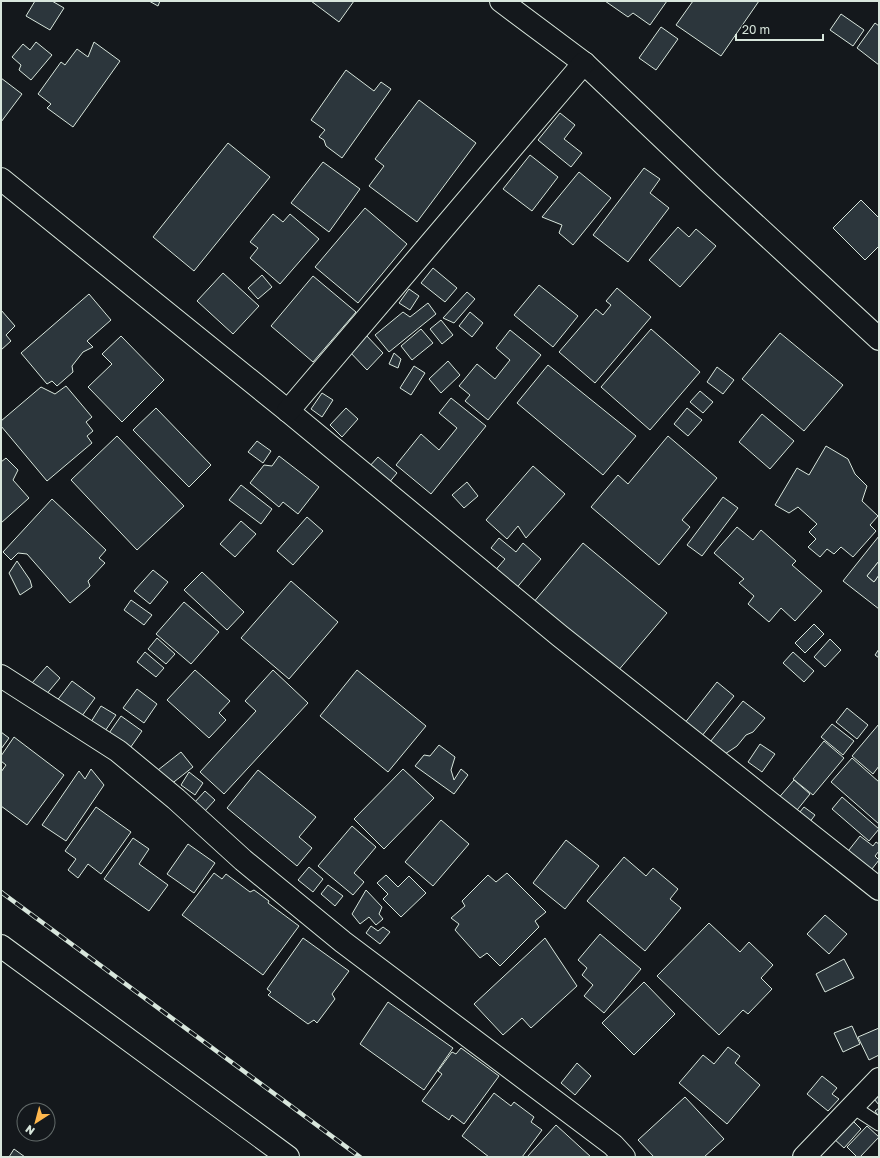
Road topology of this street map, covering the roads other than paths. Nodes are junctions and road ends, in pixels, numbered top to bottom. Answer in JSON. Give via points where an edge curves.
{"nodes":[{"id":1,"x":501,"y":1,"type":"edge"},
{"id":2,"x":584,"y":63,"type":"junction"},
{"id":3,"x":1,"y":180,"type":"edge"},
{"id":4,"x":879,"y":339,"type":"edge"},
{"id":5,"x":288,"y":411,"type":"junction"},
{"id":6,"x":1,"y":676,"type":"edge"},
{"id":7,"x":879,"y":889,"type":"edge"},
{"id":8,"x":1,"y":946,"type":"edge"},
{"id":9,"x":879,"y":1079,"type":"edge"},
{"id":10,"x":853,"y":1107,"type":"junction"},
{"id":11,"x":879,"y":1124,"type":"edge"},
{"id":12,"x":288,"y":1157,"type":"edge"},
{"id":13,"x":624,"y":1157,"type":"edge"},
{"id":14,"x":804,"y":1157,"type":"edge"}],
"edges":[{"from":1,"to":2,"type":"street"},
{"from":2,"to":4,"type":"street"},
{"from":2,"to":5,"type":"street"},
{"from":3,"to":5,"type":"street"},
{"from":5,"to":7,"type":"street","via":[[560,636]]},
{"from":6,"to":13,"type":"street","via":[[118,751],[243,860],[343,942],[613,1145]]},
{"from":8,"to":12,"type":"street"},
{"from":9,"to":10,"type":"street"},
{"from":10,"to":11,"type":"lane"},
{"from":10,"to":14,"type":"street"}]}
